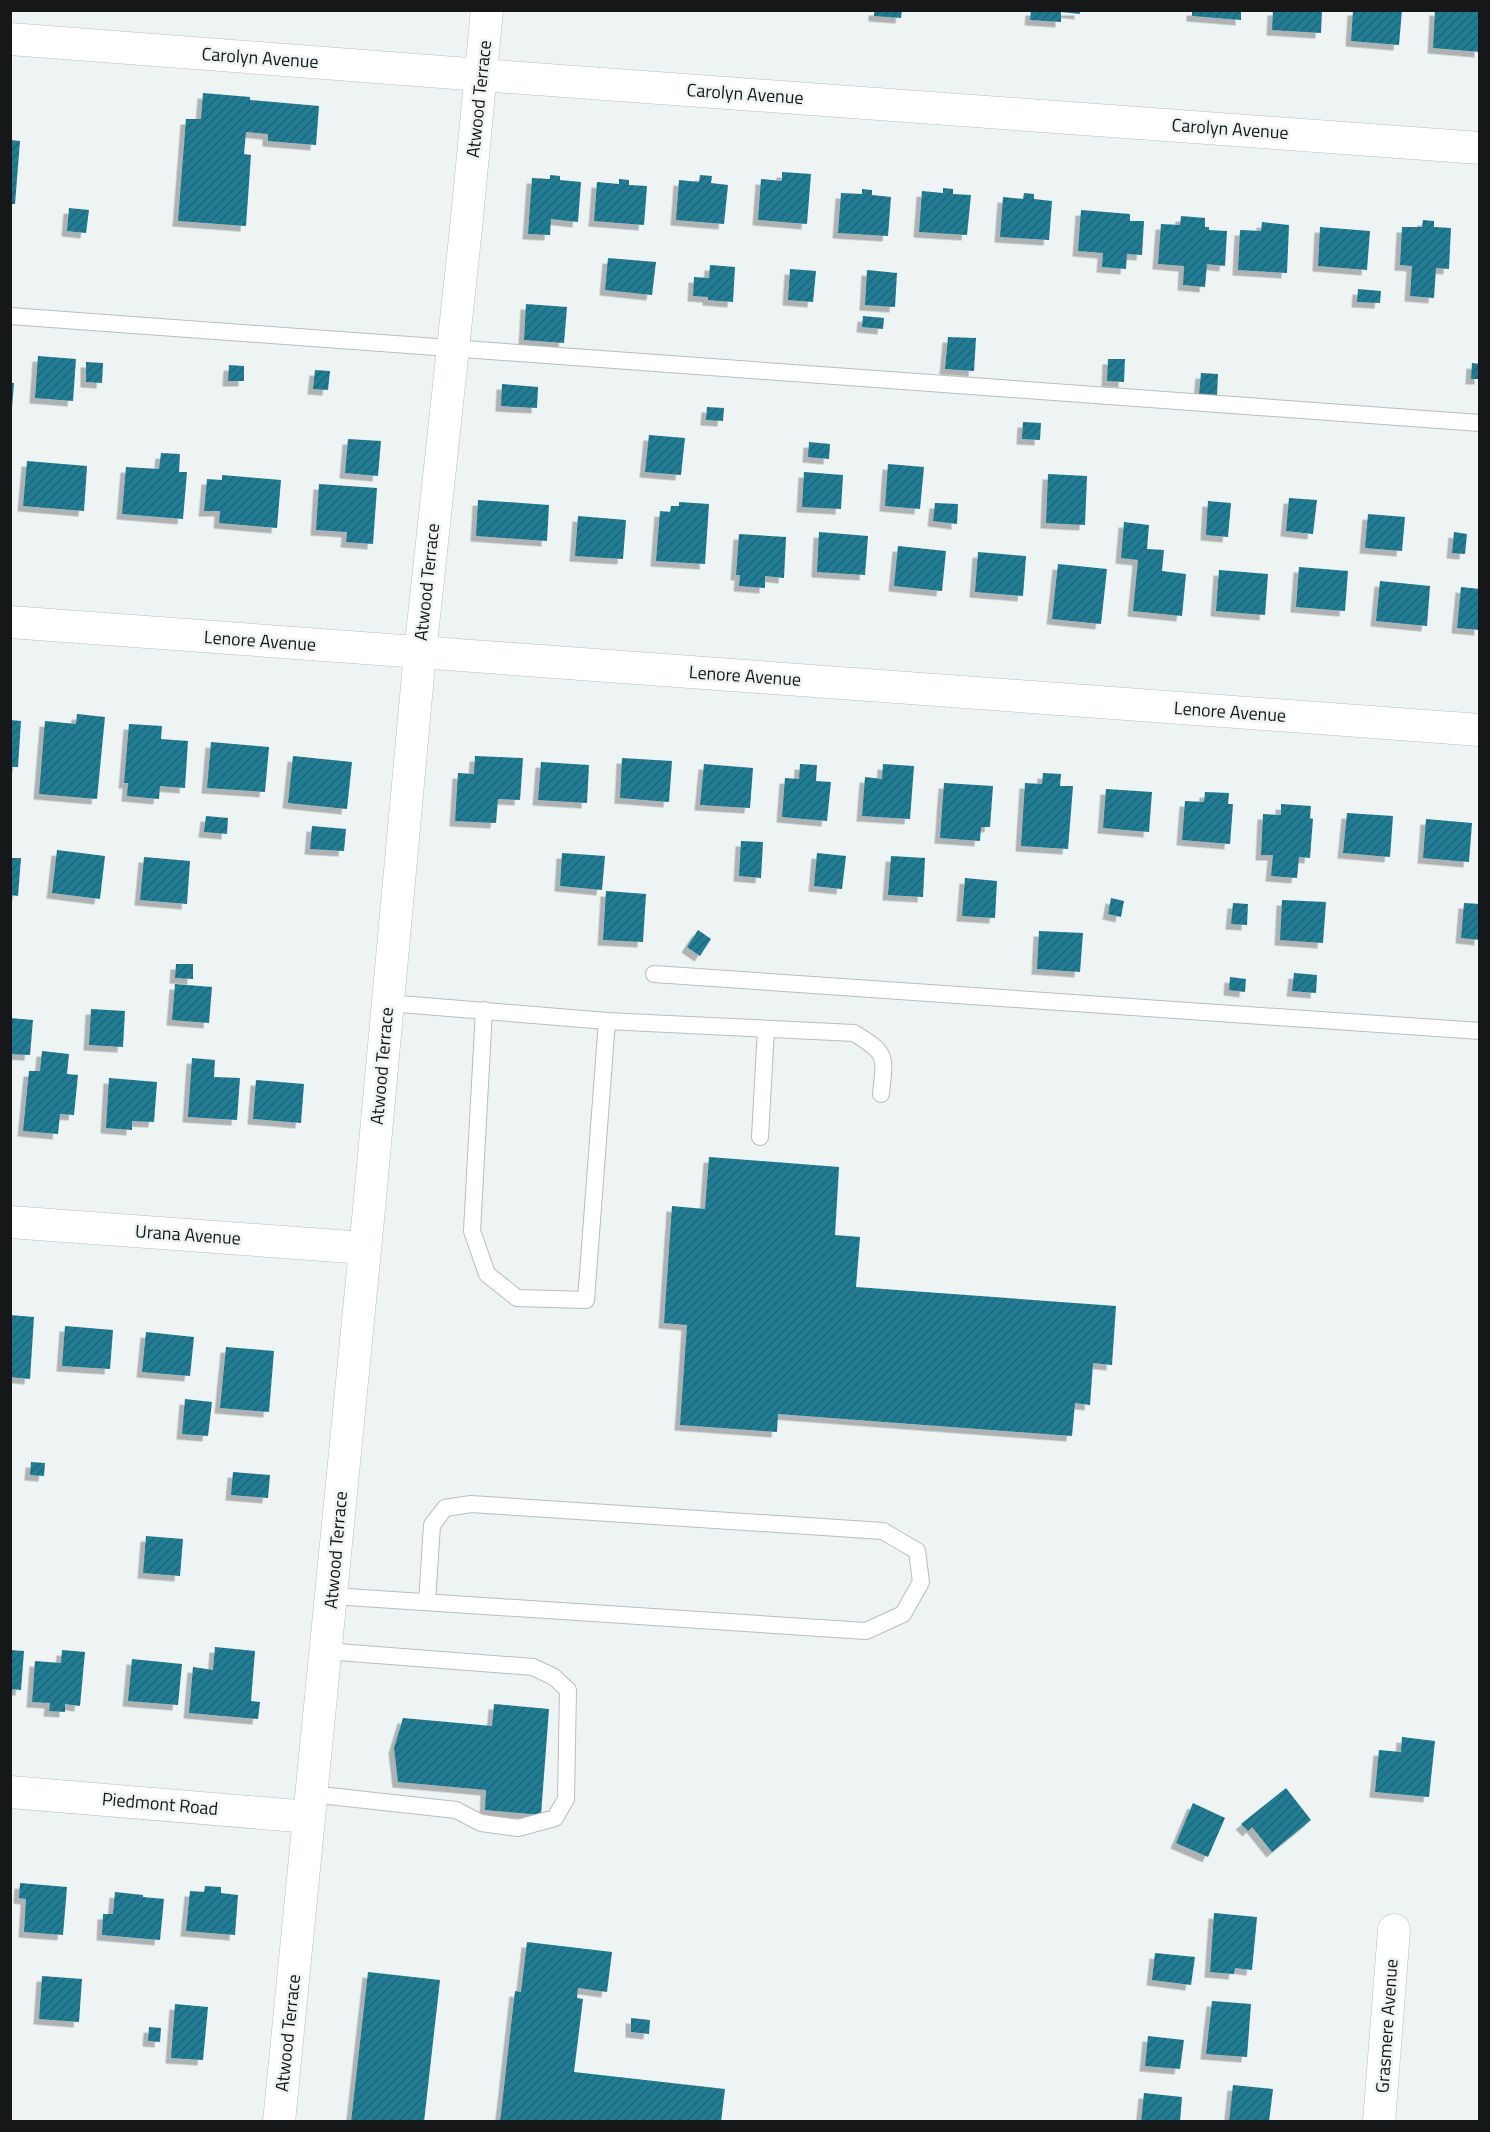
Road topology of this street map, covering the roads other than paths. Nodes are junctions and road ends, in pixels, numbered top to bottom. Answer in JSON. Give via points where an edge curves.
{"nodes":[{"id":1,"x":488,"y":10,"type":"edge"},
{"id":2,"x":10,"y":39,"type":"edge"},
{"id":3,"x":481,"y":75,"type":"junction"},
{"id":4,"x":1479,"y":148,"type":"edge"},
{"id":5,"x":10,"y":316,"type":"edge"},
{"id":6,"x":453,"y":349,"type":"junction"},
{"id":7,"x":1479,"y":423,"type":"edge"},
{"id":8,"x":10,"y":622,"type":"edge"},
{"id":9,"x":420,"y":653,"type":"junction"},
{"id":10,"x":1479,"y":730,"type":"edge"},
{"id":11,"x":654,"y":974,"type":"dead end"},
{"id":12,"x":388,"y":1003,"type":"junction"},
{"id":13,"x":484,"y":1010,"type":"junction"},
{"id":14,"x":607,"y":1021,"type":"junction"},
{"id":15,"x":766,"y":1029,"type":"junction"},
{"id":16,"x":1479,"y":1031,"type":"edge"},
{"id":17,"x":882,"y":1094,"type":"dead end"},
{"id":18,"x":760,"y":1137,"type":"dead end"},
{"id":19,"x":10,"y":1222,"type":"edge"},
{"id":20,"x":365,"y":1248,"type":"junction"},
{"id":21,"x":332,"y":1596,"type":"junction"},
{"id":22,"x":428,"y":1602,"type":"junction"},
{"id":23,"x":325,"y":1651,"type":"junction"},
{"id":24,"x":10,"y":1792,"type":"edge"},
{"id":25,"x":310,"y":1806,"type":"junction"},
{"id":26,"x":1394,"y":1930,"type":"dead end"},
{"id":27,"x":279,"y":2121,"type":"edge"},
{"id":28,"x":1379,"y":2121,"type":"edge"}],
"edges":[{"from":1,"to":3,"type":"street","name":"Atwood Terrace"},
{"from":2,"to":3,"type":"street","name":"Carolyn Avenue"},
{"from":3,"to":4,"type":"street","name":"Carolyn Avenue"},
{"from":3,"to":6,"type":"street","name":"Atwood Terrace"},
{"from":5,"to":6,"type":"lane"},
{"from":6,"to":7,"type":"lane"},
{"from":6,"to":9,"type":"street","name":"Atwood Terrace"},
{"from":8,"to":9,"type":"street","name":"Lenore Avenue"},
{"from":9,"to":10,"type":"street","name":"Lenore Avenue"},
{"from":9,"to":12,"type":"street","name":"Atwood Terrace"},
{"from":11,"to":16,"type":"lane"},
{"from":12,"to":13,"type":"lane"},
{"from":12,"to":20,"type":"street","name":"Atwood Terrace"},
{"from":13,"to":14,"type":"lane"},
{"from":13,"to":14,"type":"lane","via":[[472,1231],[487,1274],[517,1298],[586,1300]]},
{"from":14,"to":15,"type":"lane"},
{"from":15,"to":17,"type":"lane","via":[[854,1033],[878,1048],[884,1062]]},
{"from":15,"to":18,"type":"lane"},
{"from":19,"to":20,"type":"street","name":"Urana Avenue"},
{"from":20,"to":21,"type":"street","name":"Atwood Terrace"},
{"from":21,"to":22,"type":"lane"},
{"from":21,"to":23,"type":"street","name":"Atwood Terrace"},
{"from":22,"to":22,"type":"lane","via":[[866,1631],[903,1614],[921,1582],[917,1551],[883,1531],[471,1504],[446,1508],[432,1525]]},
{"from":23,"to":25,"type":"street","name":"Atwood Terrace"},
{"from":23,"to":25,"type":"lane","via":[[533,1667],[554,1677],[568,1690],[566,1799],[555,1818],[518,1828],[481,1823],[456,1810]]},
{"from":24,"to":25,"type":"street","name":"Piedmont Road"},
{"from":25,"to":27,"type":"street","name":"Atwood Terrace"},
{"from":26,"to":28,"type":"street","name":"Grasmere Avenue"}]}
